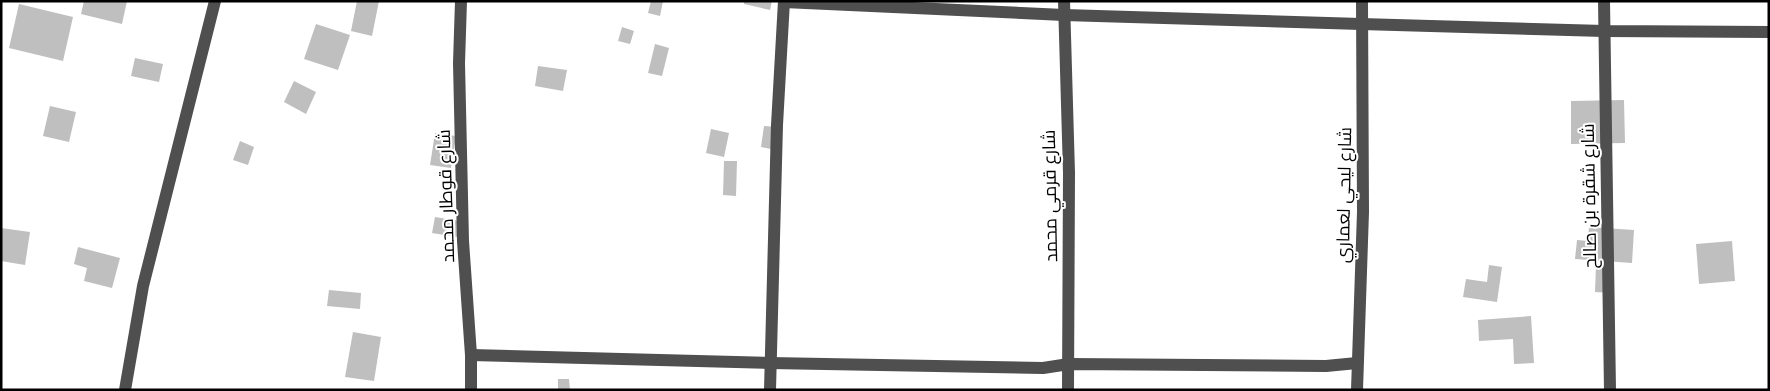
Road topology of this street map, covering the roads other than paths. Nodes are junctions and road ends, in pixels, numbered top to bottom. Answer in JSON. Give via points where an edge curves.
{"nodes":[{"id":1,"x":215,"y":1,"type":"edge"},
{"id":2,"x":461,"y":1,"type":"edge"},
{"id":3,"x":1064,"y":1,"type":"edge"},
{"id":4,"x":1362,"y":1,"type":"edge"},
{"id":5,"x":1604,"y":1,"type":"edge"},
{"id":6,"x":784,"y":2,"type":"edge"},
{"id":7,"x":1064,"y":15,"type":"junction"},
{"id":8,"x":1361,"y":24,"type":"junction"},
{"id":9,"x":1604,"y":30,"type":"junction"},
{"id":10,"x":1769,"y":32,"type":"edge"},
{"id":11,"x":471,"y":355,"type":"junction"},
{"id":12,"x":770,"y":363,"type":"junction"},
{"id":13,"x":1357,"y":363,"type":"junction"},
{"id":14,"x":1069,"y":364,"type":"junction"},
{"id":15,"x":125,"y":390,"type":"edge"},
{"id":16,"x":471,"y":390,"type":"edge"},
{"id":17,"x":770,"y":390,"type":"edge"},
{"id":18,"x":1068,"y":390,"type":"edge"},
{"id":19,"x":1357,"y":390,"type":"edge"},
{"id":20,"x":1610,"y":390,"type":"edge"}],
"edges":[{"from":1,"to":15,"type":"street","via":[[143,286]]},
{"from":2,"to":11,"type":"street","name":"شارع قوطار محمد","via":[[459,63],[463,241]]},
{"from":3,"to":7,"type":"street","name":"شارع قرمي محمد"},
{"from":4,"to":8,"type":"street","name":"شارع ليحي لعماري"},
{"from":5,"to":9,"type":"street","name":"شارع شقرة بن صالح"},
{"from":6,"to":7,"type":"street"},
{"from":6,"to":12,"type":"street"},
{"from":7,"to":8,"type":"street"},
{"from":7,"to":14,"type":"street","name":"شارع قرمي محمد","via":[[1069,173]]},
{"from":8,"to":9,"type":"street"},
{"from":8,"to":13,"type":"street","name":"شارع ليحي لعماري","via":[[1363,212]]},
{"from":9,"to":10,"type":"street"},
{"from":9,"to":20,"type":"street","name":"شارع شقرة بن صالح"},
{"from":11,"to":12,"type":"street"},
{"from":11,"to":16,"type":"street","name":"شارع قوطار محمد"},
{"from":12,"to":14,"type":"street","via":[[1043,368]]},
{"from":12,"to":17,"type":"street"},
{"from":13,"to":14,"type":"street","via":[[1326,366]]},
{"from":13,"to":19,"type":"street","name":"شارع ليحي لعماري"},
{"from":14,"to":18,"type":"street","name":"شارع قرمي محمد"}]}
